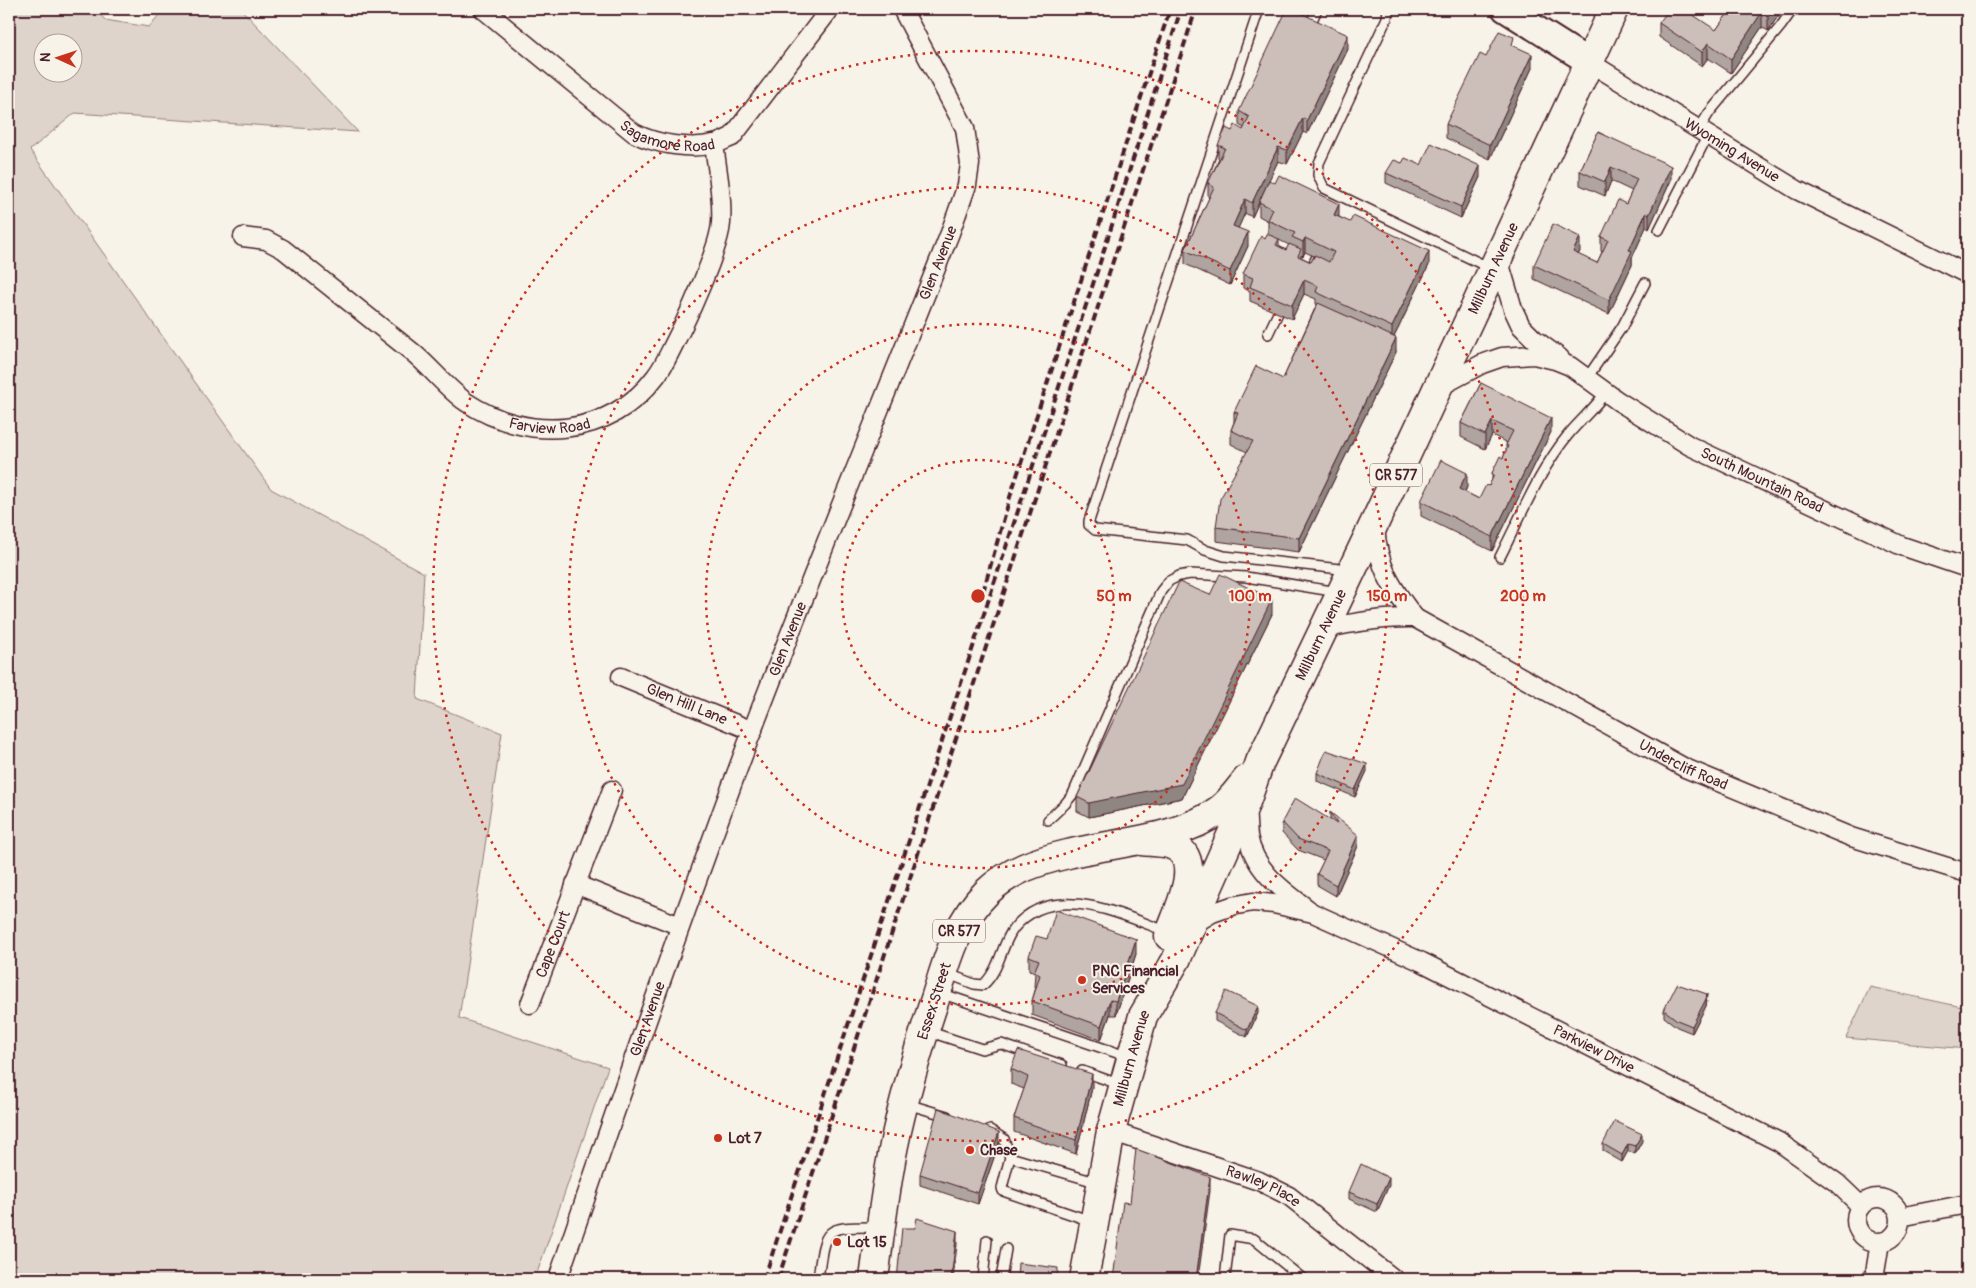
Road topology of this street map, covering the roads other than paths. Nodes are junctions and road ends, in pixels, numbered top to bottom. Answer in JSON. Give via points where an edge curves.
{"nodes":[{"id":1,"x":483,"y":9,"type":"edge"},
{"id":2,"x":830,"y":9,"type":"edge"},
{"id":3,"x":902,"y":9,"type":"edge"},
{"id":4,"x":1259,"y":9,"type":"edge"},
{"id":5,"x":1317,"y":9,"type":"edge"},
{"id":6,"x":1388,"y":9,"type":"edge"},
{"id":7,"x":1505,"y":9,"type":"edge"},
{"id":8,"x":1614,"y":9,"type":"edge"},
{"id":9,"x":1794,"y":9,"type":"edge"},
{"id":10,"x":1308,"y":30,"type":"edge"},
{"id":11,"x":1589,"y":62,"type":"junction"},
{"id":12,"x":1703,"y":132,"type":"junction"},
{"id":13,"x":714,"y":144,"type":"junction"},
{"id":14,"x":1659,"y":230,"type":"dead end"},
{"id":15,"x":243,"y":237,"type":"dead end"},
{"id":16,"x":1507,"y":240,"type":"junction"},
{"id":17,"x":1307,"y":253,"type":"edge"},
{"id":18,"x":1298,"y":270,"type":"edge"},
{"id":19,"x":1493,"y":270,"type":"junction"},
{"id":20,"x":1967,"y":274,"type":"edge"},
{"id":21,"x":1646,"y":282,"type":"dead end"},
{"id":22,"x":1278,"y":313,"type":"edge"},
{"id":23,"x":1268,"y":334,"type":"dead end"},
{"id":24,"x":1570,"y":366,"type":"junction"},
{"id":25,"x":1587,"y":378,"type":"junction"},
{"id":26,"x":1437,"y":388,"type":"junction"},
{"id":27,"x":1606,"y":392,"type":"junction"},
{"id":28,"x":1375,"y":522,"type":"junction"},
{"id":29,"x":1500,"y":557,"type":"dead end"},
{"id":30,"x":1967,"y":568,"type":"edge"},
{"id":31,"x":1346,"y":581,"type":"junction"},
{"id":32,"x":1415,"y":618,"type":"junction"},
{"id":33,"x":1323,"y":629,"type":"junction"},
{"id":34,"x":621,"y":677,"type":"dead end"},
{"id":35,"x":752,"y":731,"type":"junction"},
{"id":36,"x":1260,"y":762,"type":"junction"},
{"id":37,"x":612,"y":790,"type":"dead end"},
{"id":38,"x":1246,"y":802,"type":"junction"},
{"id":39,"x":1048,"y":820,"type":"dead end"},
{"id":40,"x":1139,"y":841,"type":"junction"},
{"id":41,"x":1967,"y":873,"type":"edge"},
{"id":42,"x":576,"y":884,"type":"junction"},
{"id":43,"x":1313,"y":914,"type":"junction"},
{"id":44,"x":680,"y":926,"type":"junction"},
{"id":45,"x":1181,"y":929,"type":"junction"},
{"id":46,"x":940,"y":982,"type":"junction"},
{"id":47,"x":530,"y":1004,"type":"dead end"},
{"id":48,"x":925,"y":1030,"type":"junction"},
{"id":49,"x":1132,"y":1058,"type":"junction"},
{"id":50,"x":1124,"y":1086,"type":"junction"},
{"id":51,"x":905,"y":1104,"type":"junction"},
{"id":52,"x":959,"y":1120,"type":"edge"},
{"id":53,"x":977,"y":1126,"type":"edge"},
{"id":54,"x":1111,"y":1131,"type":"junction"},
{"id":55,"x":1010,"y":1157,"type":"junction"},
{"id":56,"x":1100,"y":1184,"type":"junction"},
{"id":57,"x":1967,"y":1204,"type":"edge"},
{"id":58,"x":1861,"y":1206,"type":"junction"},
{"id":59,"x":1900,"y":1217,"type":"junction"},
{"id":60,"x":1093,"y":1222,"type":"junction"},
{"id":61,"x":881,"y":1227,"type":"junction"},
{"id":62,"x":987,"y":1240,"type":"dead end"},
{"id":63,"x":1880,"y":1242,"type":"junction"},
{"id":64,"x":1006,"y":1249,"type":"dead end"},
{"id":65,"x":558,"y":1279,"type":"edge"},
{"id":66,"x":818,"y":1279,"type":"edge"},
{"id":67,"x":874,"y":1279,"type":"edge"},
{"id":68,"x":983,"y":1279,"type":"edge"},
{"id":69,"x":1001,"y":1279,"type":"edge"},
{"id":70,"x":1084,"y":1279,"type":"edge"},
{"id":71,"x":1225,"y":1279,"type":"edge"},
{"id":72,"x":1303,"y":1279,"type":"edge"},
{"id":73,"x":1394,"y":1279,"type":"edge"},
{"id":74,"x":1874,"y":1279,"type":"edge"}],
"edges":[{"from":1,"to":13,"type":"street","name":"Sagamore Road","via":[[634,133],[664,144]]},
{"from":2,"to":13,"type":"street","name":"Sagamore Road","via":[[732,137]]},
{"from":3,"to":35,"type":"street","name":"Glen Avenue","via":[[965,128],[970,164],[966,185],[950,233]]},
{"from":4,"to":31,"type":"lane","via":[[1089,525],[1095,530],[1187,540],[1224,556]]},
{"from":5,"to":10,"type":"lane"},
{"from":6,"to":19,"type":"lane","via":[[1387,18],[1319,163],[1318,175],[1324,188],[1334,197]]},
{"from":7,"to":11,"type":"main road","name":"Wyoming Avenue"},
{"from":8,"to":11,"type":"main road","name":"Millburn Avenue"},
{"from":9,"to":12,"type":"lane","via":[[1709,114]]},
{"from":11,"to":12,"type":"street","name":"Wyoming Avenue"},
{"from":11,"to":16,"type":"main road","name":"Millburn Avenue","number":"CR 577"},
{"from":12,"to":14,"type":"lane"},
{"from":12,"to":20,"type":"street","name":"Wyoming Avenue","via":[[1797,190]]},
{"from":13,"to":15,"type":"street","name":"Farview Road","via":[[721,225],[694,305],[666,360],[649,384],[619,410],[580,426],[551,429],[523,426],[476,408],[414,353],[283,249],[266,240]]},
{"from":16,"to":19,"type":"main road","name":"Millburn Avenue","number":"CR 577"},
{"from":16,"to":24,"type":"street","name":"South Mountain Road","via":[[1501,268],[1521,326]]},
{"from":17,"to":18,"type":"lane"},
{"from":19,"to":26,"type":"main road","name":"Millburn Avenue","number":"CR 577"},
{"from":21,"to":25,"type":"lane","via":[[1622,327]]},
{"from":22,"to":23,"type":"lane"},
{"from":24,"to":25,"type":"street","name":"South Mountain Road"},
{"from":24,"to":26,"type":"street","name":"South Mountain Road","via":[[1534,355],[1502,357]]},
{"from":25,"to":27,"type":"street","name":"South Mountain Road"},
{"from":26,"to":28,"type":"main road","name":"Millburn Avenue","number":"CR 577"},
{"from":27,"to":29,"type":"lane","via":[[1568,436],[1544,472]]},
{"from":27,"to":30,"type":"street","name":"South Mountain Road","via":[[1699,450],[1902,546]]},
{"from":28,"to":31,"type":"main road","name":"Millburn Avenue","number":"CR 577"},
{"from":28,"to":32,"type":"street","name":"Undercliff Road","via":[[1381,562],[1395,591]]},
{"from":31,"to":33,"type":"main road","name":"Millburn Avenue","number":"CR 577"},
{"from":31,"to":39,"type":"lane","via":[[1190,574],[1169,581],[1161,591],[1073,794]]},
{"from":32,"to":33,"type":"street","name":"Undercliff Road","via":[[1370,619]]},
{"from":32,"to":41,"type":"street","name":"Undercliff Road","via":[[1684,768],[1851,837]]},
{"from":33,"to":36,"type":"main road","name":"Millburn Avenue","number":"CR 577"},
{"from":34,"to":35,"type":"street","name":"Glen Hill Lane"},
{"from":35,"to":44,"type":"street","name":"Glen Avenue"},
{"from":36,"to":38,"type":"main road","name":"Millburn Avenue","number":"CR 577"},
{"from":36,"to":40,"type":"main road","name":"Essex Street","number":"CR 577","via":[[1219,810],[1182,828]]},
{"from":37,"to":42,"type":"street","name":"Cape Court"},
{"from":38,"to":43,"type":"street","name":"Parkview Drive","via":[[1248,836],[1262,870]]},
{"from":38,"to":45,"type":"main road","name":"Millburn Avenue","number":"CR 577"},
{"from":40,"to":45,"type":"main road","via":[[1169,844],[1186,858],[1188,882]]},
{"from":40,"to":46,"type":"main road","name":"Essex Street","number":"CR 577","via":[[1048,858],[1014,872],[988,891],[971,911],[954,941]]},
{"from":42,"to":44,"type":"street"},
{"from":42,"to":47,"type":"street","name":"Cape Court"},
{"from":43,"to":45,"type":"street","name":"Parkview Drive","via":[[1253,902],[1232,906]]},
{"from":43,"to":58,"type":"street","name":"Parkview Drive","via":[[1422,962],[1778,1142],[1837,1183]]},
{"from":44,"to":65,"type":"street","name":"Glen Avenue"},
{"from":45,"to":46,"type":"lane","via":[[1074,902],[1048,906],[1014,929],[990,979],[983,985]]},
{"from":45,"to":49,"type":"main road","name":"Millburn Avenue","via":[[1144,1016]]},
{"from":46,"to":48,"type":"main road","name":"Essex Street","number":"CR 577"},
{"from":46,"to":49,"type":"lane"},
{"from":48,"to":50,"type":"lane","via":[[982,1049],[1001,1044]]},
{"from":48,"to":51,"type":"main road","name":"Essex Street","number":"CR 577"},
{"from":49,"to":50,"type":"main road","name":"Millburn Avenue"},
{"from":50,"to":54,"type":"main road","name":"Millburn Avenue"},
{"from":51,"to":52,"type":"lane"},
{"from":51,"to":61,"type":"main road","name":"Essex Street","number":"CR 577","via":[[894,1144]]},
{"from":53,"to":55,"type":"lane","via":[[995,1131],[1004,1139]]},
{"from":54,"to":56,"type":"main road","name":"Millburn Avenue"},
{"from":54,"to":73,"type":"street","name":"Rawley Place","via":[[1259,1182],[1289,1196]]},
{"from":55,"to":56,"type":"lane"},
{"from":55,"to":60,"type":"lane","via":[[1002,1192]]},
{"from":56,"to":60,"type":"main road","name":"Millburn Avenue"},
{"from":57,"to":59,"type":"street"},
{"from":58,"to":59,"type":"street","via":[[1881,1197],[1894,1204]]},
{"from":58,"to":63,"type":"street","via":[[1857,1227],[1866,1239]]},
{"from":59,"to":63,"type":"street","via":[[1898,1231]]},
{"from":60,"to":70,"type":"main road","name":"Millburn Avenue"},
{"from":61,"to":66,"type":"lane","via":[[834,1229],[826,1236]]},
{"from":61,"to":67,"type":"main road","name":"Essex Street","number":"CR 577"},
{"from":62,"to":68,"type":"lane"},
{"from":63,"to":74,"type":"street"},
{"from":64,"to":69,"type":"lane"},
{"from":71,"to":72,"type":"lane","via":[[1230,1235],[1254,1239]]}]}
